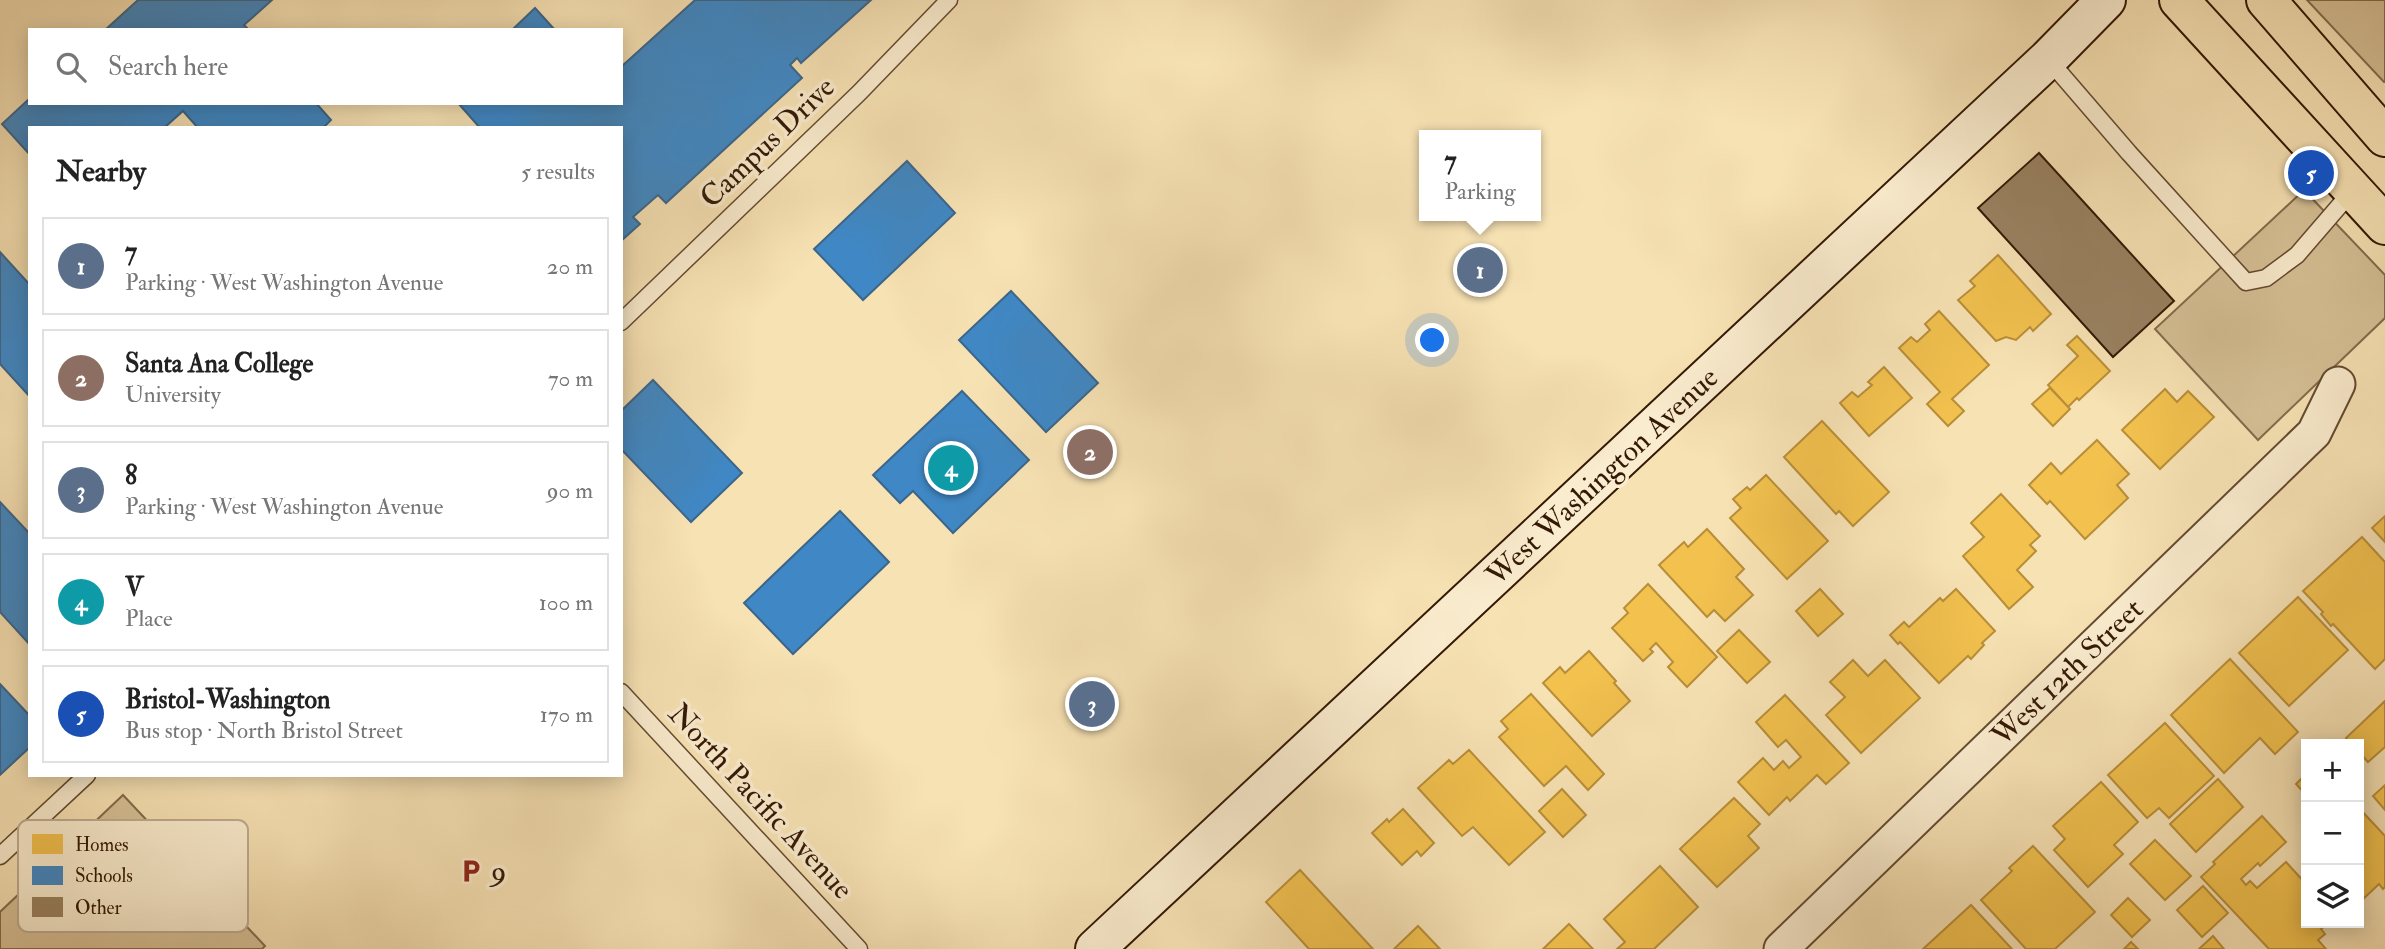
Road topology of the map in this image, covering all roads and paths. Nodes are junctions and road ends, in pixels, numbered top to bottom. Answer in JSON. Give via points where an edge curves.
{"nodes":[{"id":1,"x":949,"y":0,"type":"edge"},
{"id":2,"x":2106,"y":0,"type":"edge"},
{"id":3,"x":2179,"y":0,"type":"edge"},
{"id":4,"x":2266,"y":0,"type":"edge"},
{"id":5,"x":2048,"y":59,"type":"junction"},
{"id":6,"x":2385,"y":137,"type":"edge"},
{"id":7,"x":2353,"y":190,"type":"junction"},
{"id":8,"x":2385,"y":225,"type":"edge"},
{"id":9,"x":623,"y":320,"type":"edge"},
{"id":10,"x":2338,"y":384,"type":"dead end"},
{"id":11,"x":623,"y":694,"type":"edge"},
{"id":12,"x":85,"y":777,"type":"edge"},
{"id":13,"x":39,"y":820,"type":"edge"},
{"id":14,"x":18,"y":839,"type":"edge"},
{"id":15,"x":0,"y":856,"type":"edge"},
{"id":16,"x":859,"y":949,"type":"edge"},
{"id":17,"x":1095,"y":949,"type":"edge"},
{"id":18,"x":1781,"y":949,"type":"edge"}],
"edges":[{"from":1,"to":9,"type":"lane","name":"Campus Drive"},
{"from":2,"to":5,"type":"street","name":"West Washington Avenue"},
{"from":3,"to":7,"type":"main road"},
{"from":4,"to":6,"type":"main road"},
{"from":5,"to":7,"type":"lane","via":[[2246,282],[2266,278],[2297,255]]},
{"from":5,"to":17,"type":"street","name":"West Washington Avenue"},
{"from":7,"to":8,"type":"main road"},
{"from":10,"to":18,"type":"street","name":"West 12th Street","via":[[2314,433]]},
{"from":11,"to":16,"type":"lane","name":"North Pacific Avenue"},
{"from":12,"to":13,"type":"lane"},
{"from":14,"to":15,"type":"lane"}]}
